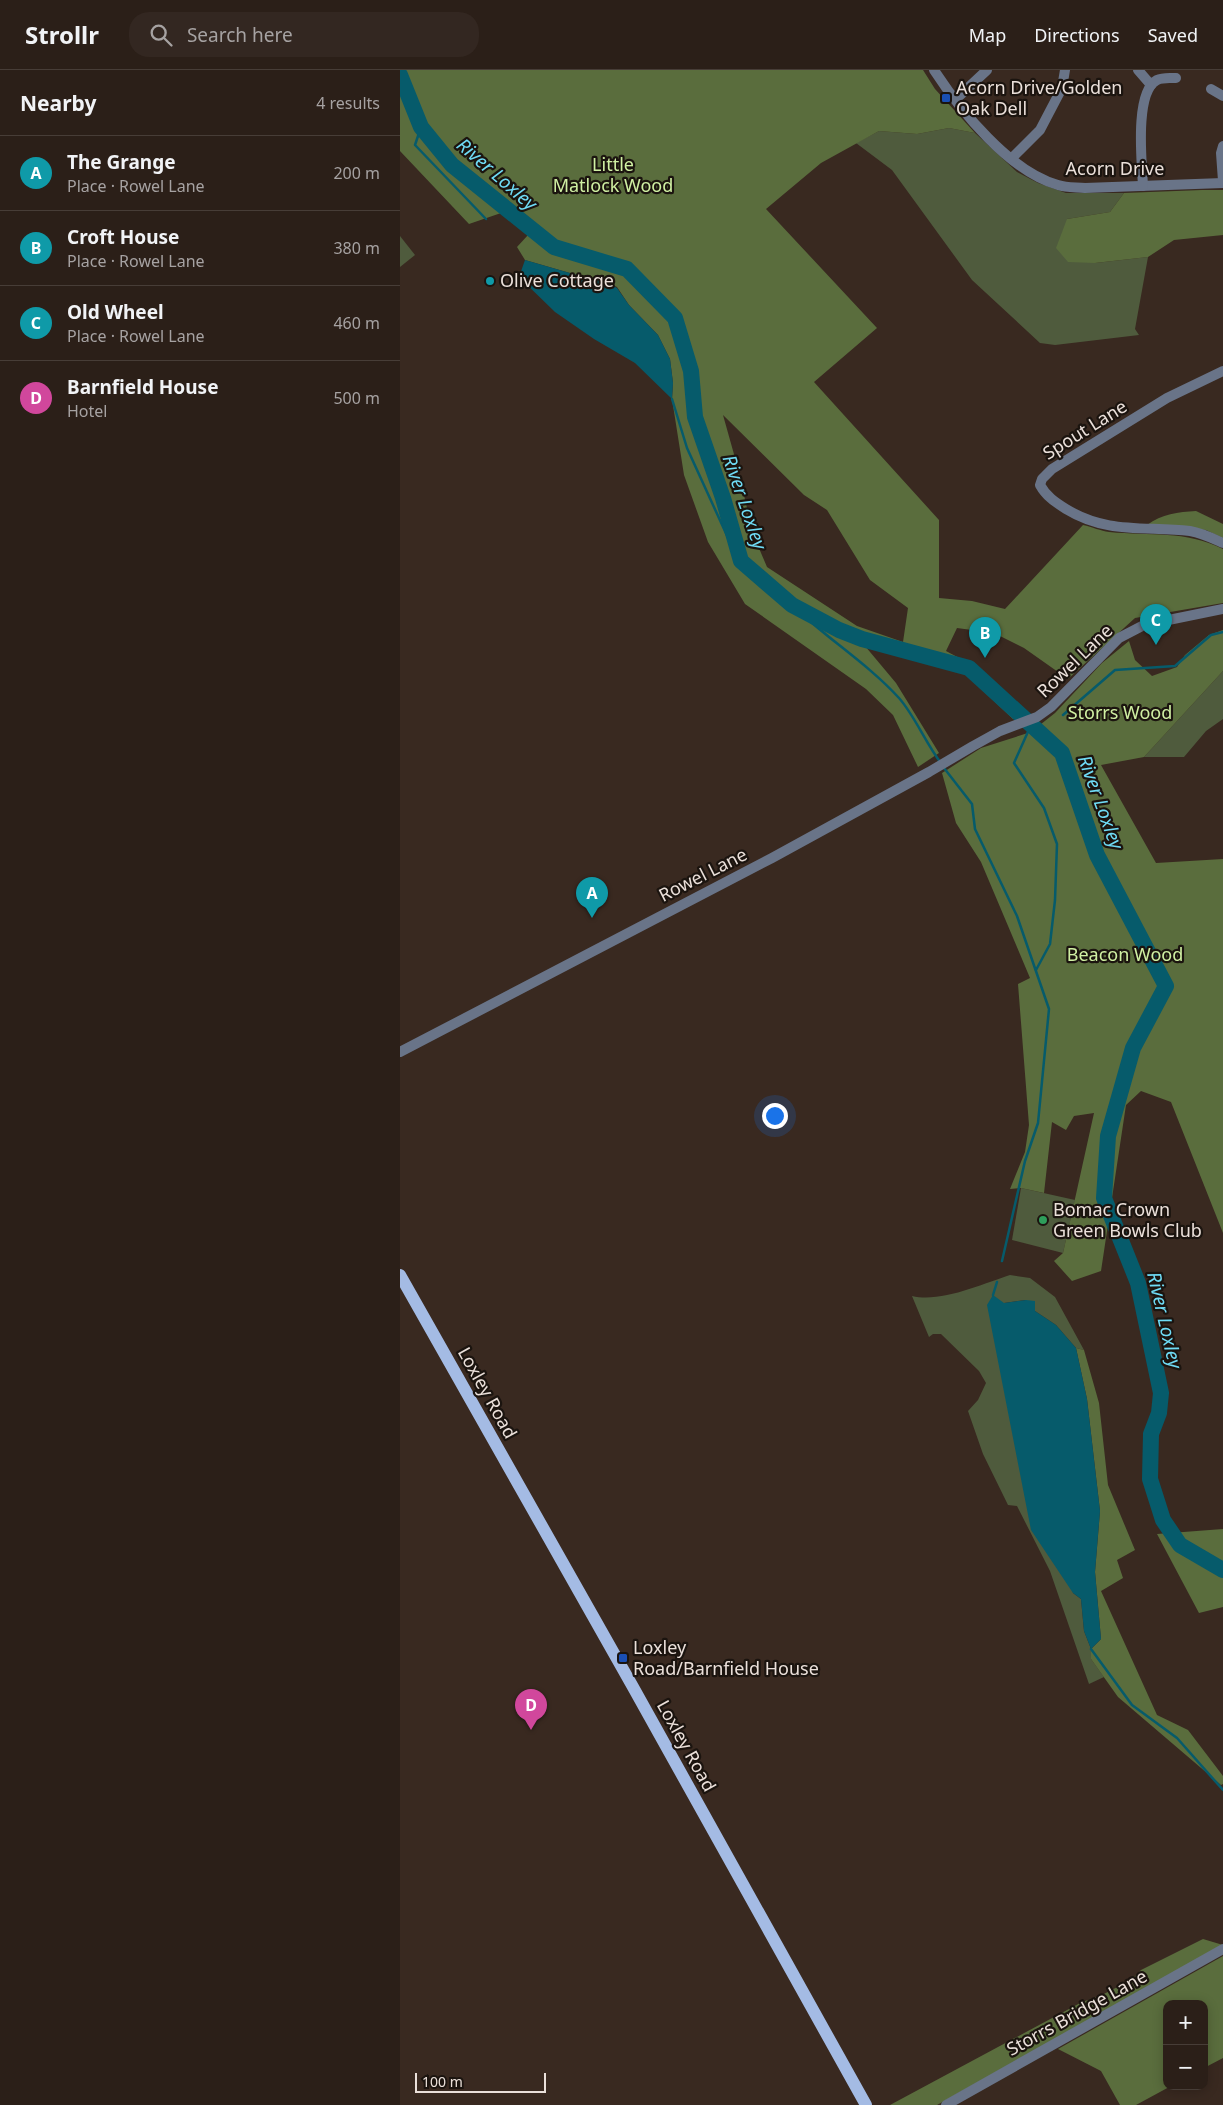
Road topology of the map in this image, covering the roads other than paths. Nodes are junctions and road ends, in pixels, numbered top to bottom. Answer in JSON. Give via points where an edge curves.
{"nodes":[{"id":1,"x":934,"y":70,"type":"edge"},
{"id":2,"x":987,"y":70,"type":"edge"},
{"id":3,"x":1065,"y":70,"type":"edge"},
{"id":4,"x":1138,"y":70,"type":"edge"},
{"id":5,"x":1176,"y":78,"type":"dead end"},
{"id":6,"x":1151,"y":85,"type":"junction"},
{"id":7,"x":1211,"y":89,"type":"dead end"},
{"id":8,"x":1223,"y":96,"type":"edge"},
{"id":9,"x":956,"y":100,"type":"junction"},
{"id":10,"x":1223,"y":146,"type":"edge"},
{"id":11,"x":1012,"y":158,"type":"junction"},
{"id":12,"x":1223,"y":182,"type":"edge"},
{"id":13,"x":1142,"y":186,"type":"junction"},
{"id":14,"x":1223,"y":371,"type":"edge"},
{"id":15,"x":1223,"y":543,"type":"edge"},
{"id":16,"x":1223,"y":609,"type":"edge"},
{"id":17,"x":400,"y":1052,"type":"edge"},
{"id":18,"x":400,"y":1275,"type":"edge"},
{"id":19,"x":1223,"y":1949,"type":"edge"},
{"id":20,"x":866,"y":2105,"type":"edge"},
{"id":21,"x":946,"y":2105,"type":"edge"}],
"edges":[{"from":1,"to":9,"type":"street","name":"Acorn Drive"},
{"from":2,"to":9,"type":"street"},
{"from":3,"to":11,"type":"street","via":[[1062,88],[1040,130]]},
{"from":4,"to":6,"type":"street"},
{"from":5,"to":6,"type":"street","via":[[1166,77]]},
{"from":6,"to":13,"type":"street","via":[[1140,123]]},
{"from":7,"to":8,"type":"street"},
{"from":9,"to":11,"type":"street","name":"Acorn Drive"},
{"from":10,"to":12,"type":"street"},
{"from":11,"to":13,"type":"street","name":"Acorn Drive","via":[[1037,176],[1058,185],[1085,188]]},
{"from":12,"to":13,"type":"street","name":"Acorn Drive"},
{"from":14,"to":15,"type":"street","name":"Spout Lane","via":[[1167,398],[1052,469],[1040,486],[1049,497],[1092,522],[1192,531]]},
{"from":16,"to":17,"type":"street","name":"Rowel Lane","via":[[1133,630],[1119,638],[1051,707],[1037,717],[1000,731],[772,858]]},
{"from":18,"to":20,"type":"main road","name":"Loxley Road"},
{"from":19,"to":21,"type":"street","name":"Storrs Bridge Lane"}]}
